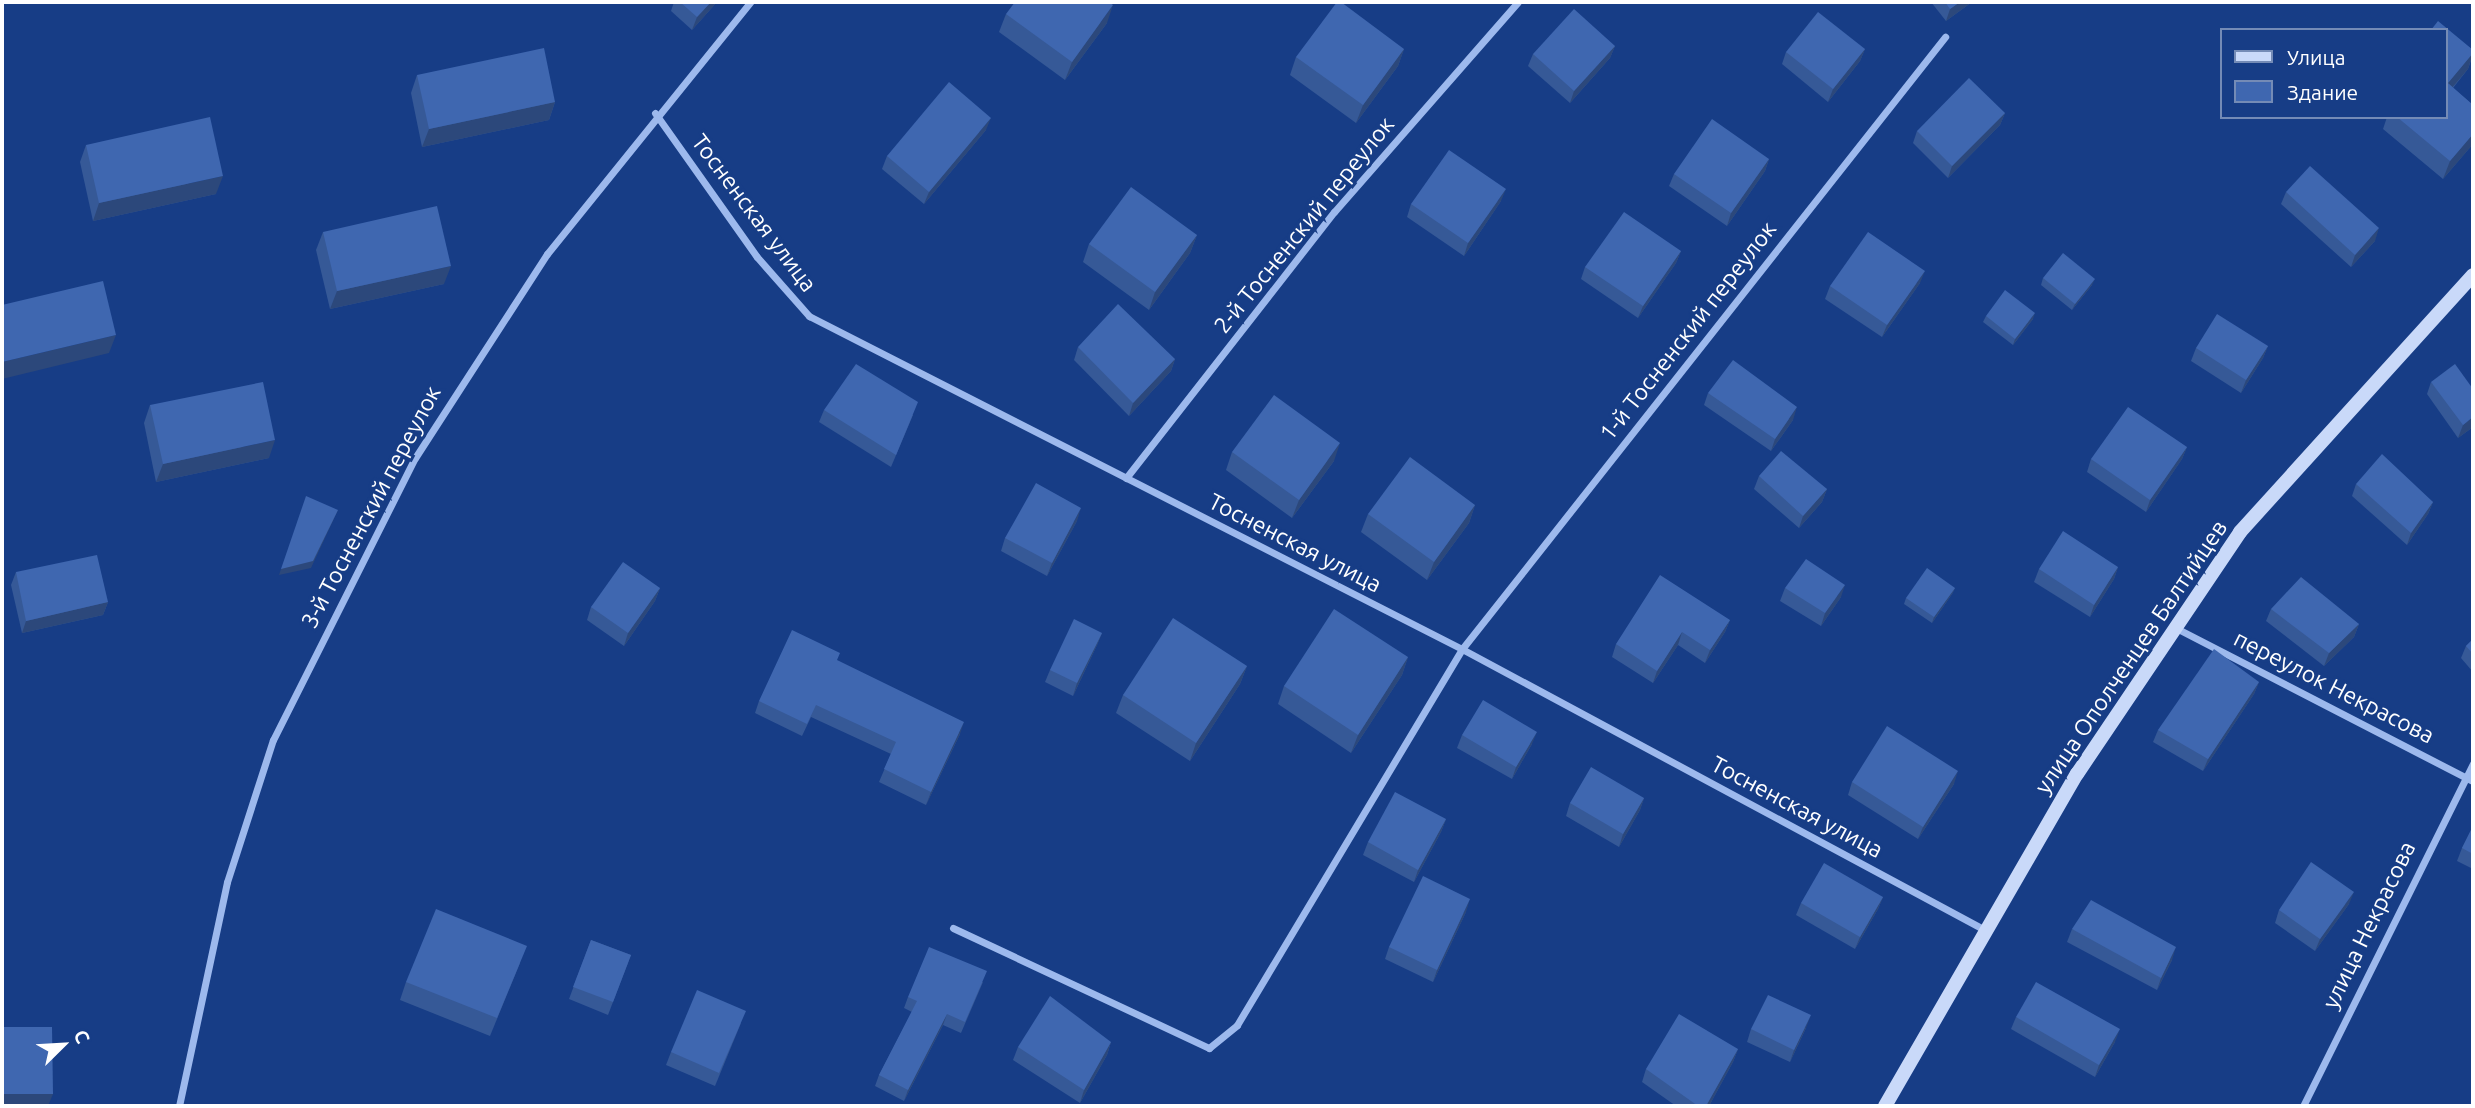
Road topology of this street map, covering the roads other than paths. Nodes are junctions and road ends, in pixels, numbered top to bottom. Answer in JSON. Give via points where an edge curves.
{"nodes":[{"id":1,"x":750,"y":2,"type":"edge"},
{"id":2,"x":1518,"y":2,"type":"edge"},
{"id":3,"x":1945,"y":37,"type":"dead end"},
{"id":4,"x":655,"y":113,"type":"junction"},
{"id":5,"x":2473,"y":275,"type":"edge"},
{"id":6,"x":1126,"y":478,"type":"junction"},
{"id":7,"x":2176,"y":628,"type":"junction"},
{"id":8,"x":1462,"y":649,"type":"junction"},
{"id":9,"x":2473,"y":764,"type":"edge"},
{"id":10,"x":2463,"y":775,"type":"junction"},
{"id":11,"x":2473,"y":781,"type":"edge"},
{"id":12,"x":953,"y":928,"type":"dead end"},
{"id":13,"x":1985,"y":930,"type":"junction"},
{"id":14,"x":179,"y":1106,"type":"edge"},
{"id":15,"x":1885,"y":1106,"type":"edge"},
{"id":16,"x":2304,"y":1106,"type":"edge"}],
"edges":[{"from":1,"to":4,"type":"street","name":"3-й Тосненский переулок"},
{"from":2,"to":6,"type":"street","name":"2-й Тосненский переулок","via":[[1334,212]]},
{"from":3,"to":8,"type":"street","name":"1-й Тосненский переулок"},
{"from":4,"to":6,"type":"street","name":"Тосненская улица","via":[[809,316]]},
{"from":4,"to":14,"type":"street","name":"3-й Тосненский переулок","via":[[475,356],[415,458],[273,740],[227,882]]},
{"from":5,"to":7,"type":"main road","name":"улица Ополченцев Балтийцев","via":[[2240,532]]},
{"from":6,"to":8,"type":"street","name":"Тосненская улица"},
{"from":7,"to":10,"type":"street","name":"переулок Некрасова"},
{"from":7,"to":13,"type":"main road","name":"улица Ополченцев Балтийцев","via":[[2077,774]]},
{"from":8,"to":12,"type":"street","name":"1-й Тосненский переулок","via":[[1237,1025],[1209,1048]]},
{"from":8,"to":13,"type":"street","name":"Тосненская улица"},
{"from":9,"to":10,"type":"street","name":"улица Некрасова"},
{"from":10,"to":11,"type":"street","name":"переулок Некрасова"},
{"from":10,"to":16,"type":"street","name":"улица Некрасова"},
{"from":13,"to":15,"type":"main road","name":"улица Ополченцев Балтийцев"}]}
